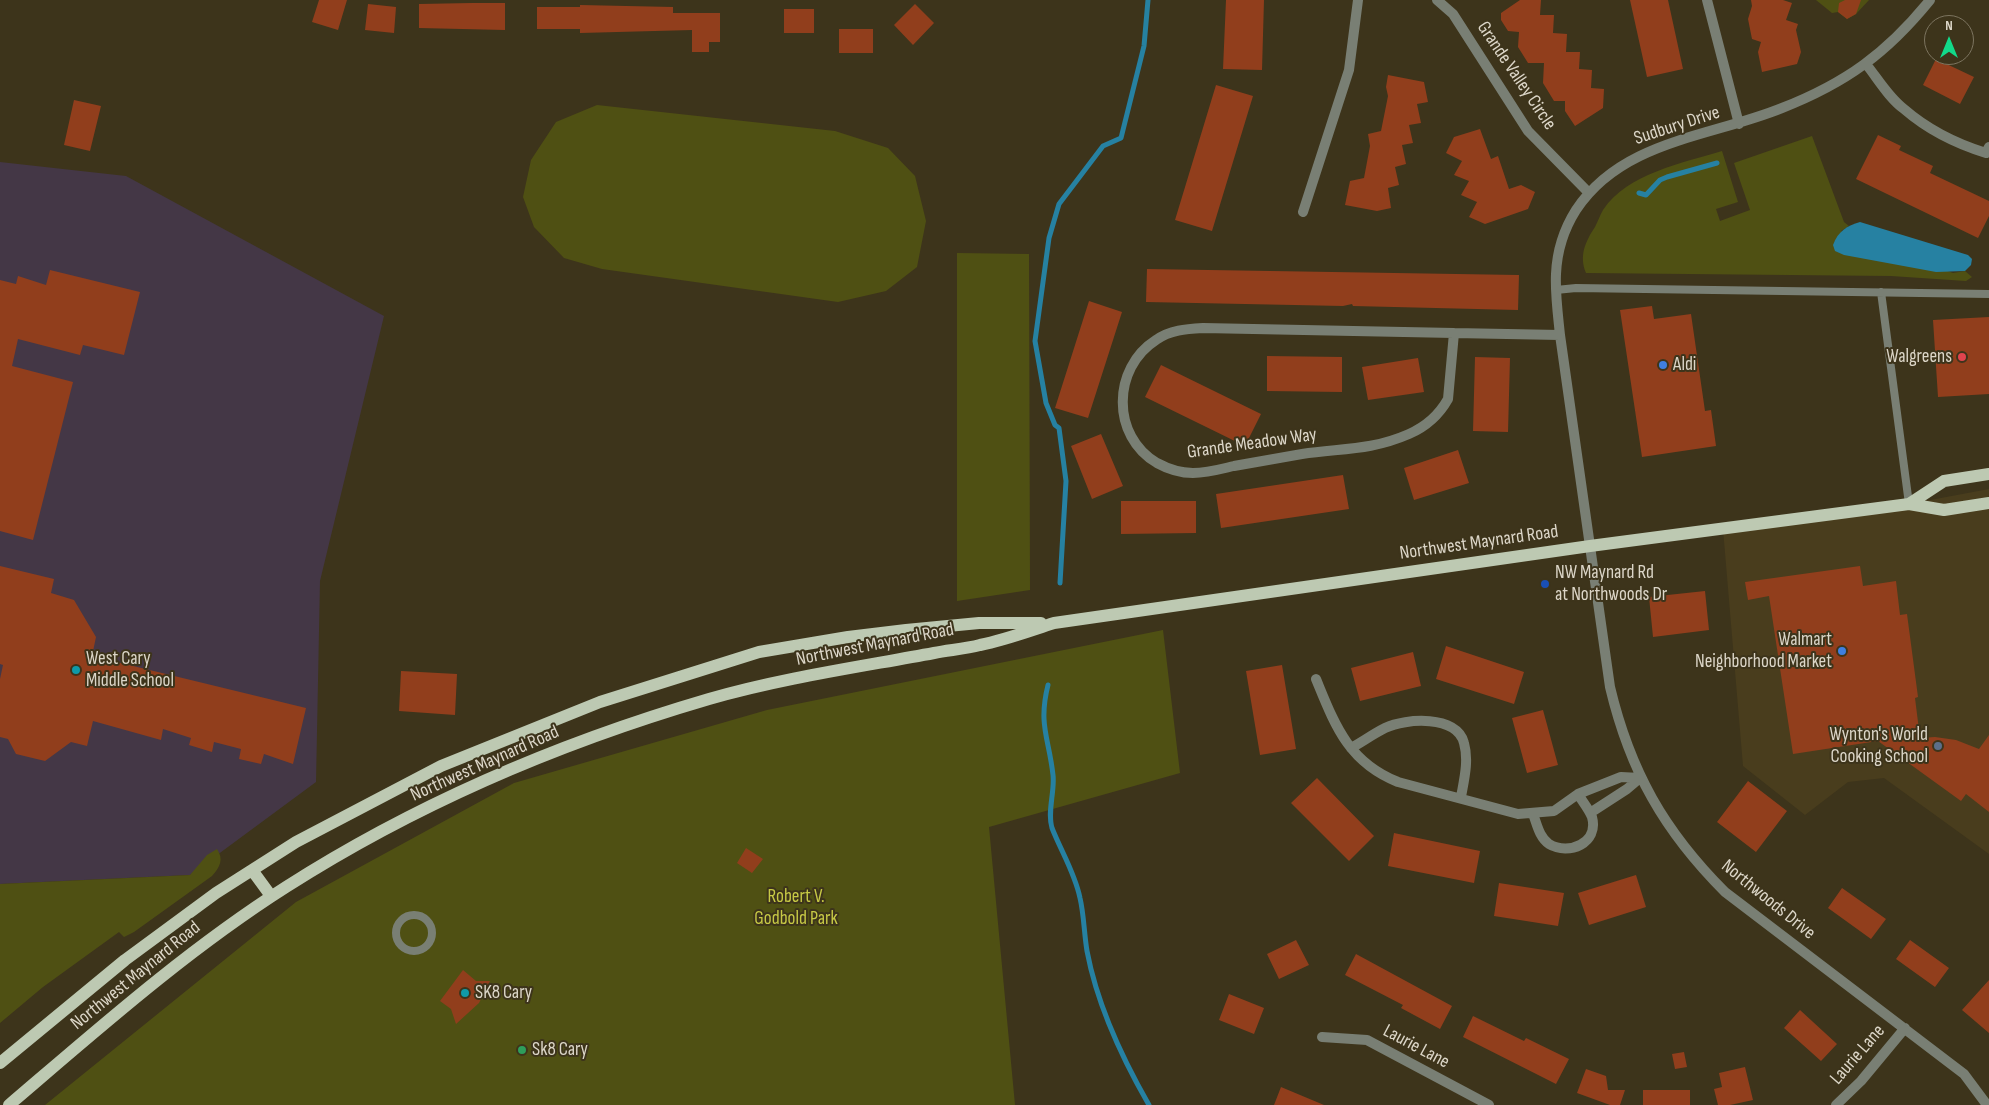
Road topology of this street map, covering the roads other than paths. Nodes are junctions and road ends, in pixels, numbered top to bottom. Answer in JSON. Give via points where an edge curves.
{"nodes":[{"id":1,"x":1358,"y":0,"type":"edge"},
{"id":2,"x":1437,"y":0,"type":"edge"},
{"id":3,"x":1707,"y":0,"type":"edge"},
{"id":4,"x":1930,"y":0,"type":"edge"},
{"id":5,"x":1866,"y":64,"type":"junction"},
{"id":6,"x":1738,"y":124,"type":"junction"},
{"id":7,"x":1989,"y":147,"type":"edge"},
{"id":8,"x":1588,"y":192,"type":"junction"},
{"id":9,"x":1303,"y":212,"type":"dead end"},
{"id":10,"x":1556,"y":290,"type":"junction"},
{"id":11,"x":1881,"y":292,"type":"junction"},
{"id":12,"x":1989,"y":294,"type":"edge"},
{"id":13,"x":1454,"y":333,"type":"junction"},
{"id":14,"x":1560,"y":335,"type":"junction"},
{"id":15,"x":1989,"y":474,"type":"edge"},
{"id":16,"x":1989,"y":503,"type":"edge"},
{"id":17,"x":1909,"y":504,"type":"junction"},
{"id":18,"x":1590,"y":546,"type":"junction"},
{"id":19,"x":1054,"y":623,"type":"junction"},
{"id":20,"x":1316,"y":679,"type":"dead end"},
{"id":21,"x":1351,"y":748,"type":"junction"},
{"id":22,"x":1640,"y":778,"type":"junction"},
{"id":23,"x":1578,"y":794,"type":"junction"},
{"id":24,"x":1461,"y":797,"type":"junction"},
{"id":25,"x":1590,"y":813,"type":"junction"},
{"id":26,"x":1533,"y":814,"type":"junction"},
{"id":27,"x":252,"y":870,"type":"junction"},
{"id":28,"x":271,"y":896,"type":"junction"},
{"id":29,"x":411,"y":914,"type":"joint"},
{"id":30,"x":1905,"y":1028,"type":"junction"},
{"id":31,"x":1322,"y":1038,"type":"dead end"},
{"id":32,"x":0,"y":1064,"type":"edge"},
{"id":33,"x":9,"y":1105,"type":"edge"},
{"id":34,"x":1489,"y":1105,"type":"edge"},
{"id":35,"x":1836,"y":1105,"type":"edge"},
{"id":36,"x":1987,"y":1105,"type":"edge"}],
"edges":[{"from":1,"to":9,"type":"street","via":[[1350,70]]},
{"from":2,"to":8,"type":"street","name":"Grande Valley Circle","via":[[1453,14],[1528,131]]},
{"from":3,"to":6,"type":"street"},
{"from":4,"to":5,"type":"street","name":"Sudbury Drive","via":[[1913,22]]},
{"from":5,"to":6,"type":"street","name":"Sudbury Drive","via":[[1822,90]]},
{"from":5,"to":7,"type":"street","via":[[1902,108],[1936,131],[1986,153]]},
{"from":6,"to":8,"type":"street","name":"Sudbury Drive","via":[[1636,156],[1617,167]]},
{"from":8,"to":10,"type":"street","name":"Sudbury Drive","via":[[1572,217],[1559,250]]},
{"from":10,"to":11,"type":"lane"},
{"from":10,"to":14,"type":"street","name":"Sudbury Drive"},
{"from":11,"to":12,"type":"lane"},
{"from":11,"to":17,"type":"lane"},
{"from":13,"to":13,"type":"street","name":"Grande Meadow Way","via":[[1203,328],[1170,333],[1145,348],[1128,373],[1123,388],[1125,425],[1130,436],[1148,456],[1172,469],[1188,473],[1369,447],[1410,434],[1442,409],[1450,386]]},
{"from":13,"to":14,"type":"street","name":"Grande Meadow Way"},
{"from":14,"to":18,"type":"street","name":"Sudbury Drive"},
{"from":15,"to":17,"type":"main road","name":"Northwest Maynard Road","via":[[1944,481]]},
{"from":16,"to":17,"type":"main road","name":"Northwest Maynard Road","via":[[1944,510]]},
{"from":17,"to":18,"type":"main road","name":"Northwest Maynard Road"},
{"from":18,"to":19,"type":"main road","name":"Northwest Maynard Road"},
{"from":18,"to":22,"type":"street","name":"Northwoods Drive","via":[[1610,687]]},
{"from":19,"to":27,"type":"main road","name":"Northwest Maynard Road","via":[[979,623],[848,637],[759,652],[665,680],[551,721],[442,766],[348,813]]},
{"from":19,"to":28,"type":"main road","name":"Northwest Maynard Road","via":[[980,645],[758,686],[663,714],[562,750],[470,788],[391,827]]},
{"from":20,"to":21,"type":"street","via":[[1337,731]]},
{"from":21,"to":24,"type":"street","via":[[1381,775]]},
{"from":21,"to":24,"type":"street","via":[[1386,728],[1423,722],[1443,723],[1457,731],[1464,741],[1467,757]]},
{"from":22,"to":23,"type":"street","via":[[1621,777]]},
{"from":22,"to":25,"type":"street"},
{"from":22,"to":30,"type":"street","name":"Northwoods Drive","via":[[1692,857],[1725,892]]},
{"from":23,"to":25,"type":"street"},
{"from":23,"to":26,"type":"street","via":[[1554,811]]},
{"from":24,"to":26,"type":"street","via":[[1518,814]]},
{"from":25,"to":26,"type":"street","via":[[1592,831],[1588,841],[1570,848],[1549,844],[1540,835]]},
{"from":27,"to":28,"type":"main road"},
{"from":27,"to":32,"type":"main road","name":"Northwest Maynard Road","via":[[125,960]]},
{"from":28,"to":33,"type":"main road","name":"Northwest Maynard Road","via":[[128,1003]]},
{"from":29,"to":29,"type":"lane","via":[[400,920],[395,931],[402,947],[414,951],[429,943],[432,931],[423,916]]},
{"from":30,"to":35,"type":"street","name":"Laurie Lane","via":[[1861,1081]]},
{"from":30,"to":36,"type":"street","name":"Northwoods Drive","via":[[1964,1074]]},
{"from":31,"to":34,"type":"street","name":"Laurie Lane","via":[[1366,1040]]}]}
